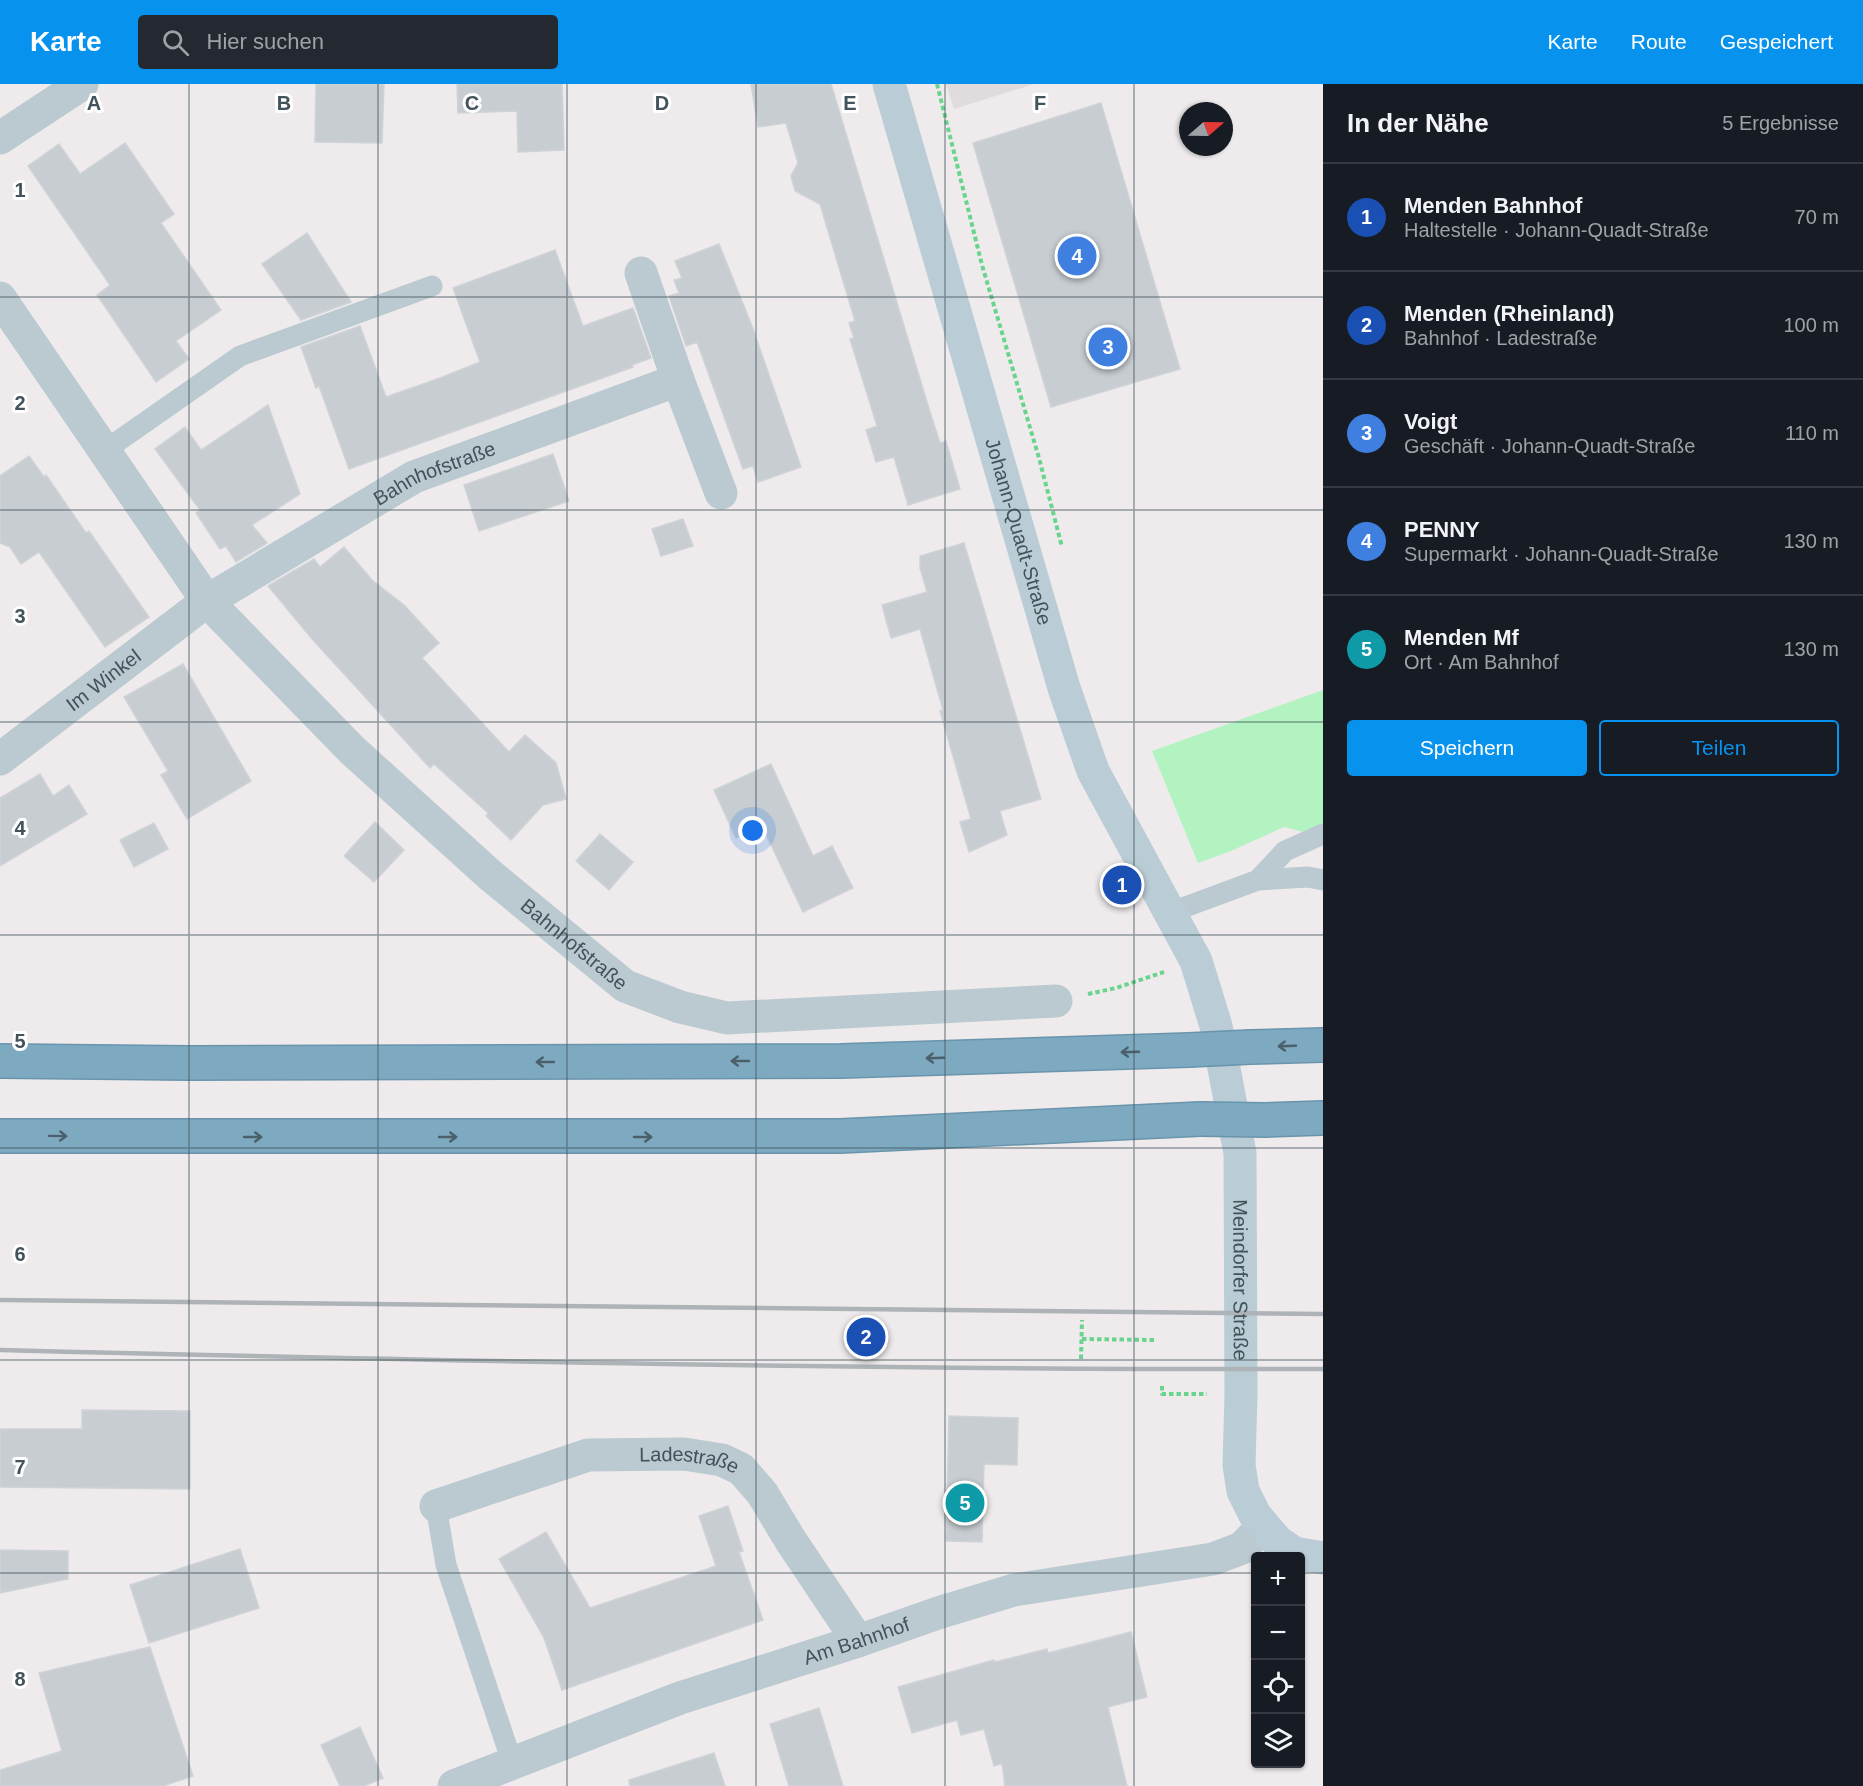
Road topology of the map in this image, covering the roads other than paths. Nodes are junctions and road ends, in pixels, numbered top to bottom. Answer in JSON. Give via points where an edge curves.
{"nodes":[{"id":1,"x":82,"y":84,"type":"edge"},
{"id":2,"x":889,"y":84,"type":"edge"},
{"id":3,"x":0,"y":138,"type":"edge"},
{"id":4,"x":641,"y":273,"type":"dead end"},
{"id":5,"x":432,"y":286,"type":"dead end"},
{"id":6,"x":0,"y":298,"type":"edge"},
{"id":7,"x":678,"y":380,"type":"junction"},
{"id":8,"x":104,"y":451,"type":"junction"},
{"id":9,"x":721,"y":493,"type":"dead end"},
{"id":10,"x":207,"y":601,"type":"junction"},
{"id":11,"x":0,"y":759,"type":"edge"},
{"id":12,"x":1323,"y":834,"type":"edge"},
{"id":13,"x":1258,"y":880,"type":"junction"},
{"id":14,"x":1323,"y":880,"type":"edge"},
{"id":15,"x":1169,"y":913,"type":"junction"},
{"id":16,"x":1196,"y":961,"type":"joint"},
{"id":17,"x":1056,"y":1000,"type":"road end"},
{"id":18,"x":1323,"y":1045,"type":"edge"},
{"id":19,"x":0,"y":1061,"type":"edge"},
{"id":20,"x":1323,"y":1118,"type":"edge"},
{"id":21,"x":0,"y":1136,"type":"edge"},
{"id":22,"x":436,"y":1506,"type":"joint"},
{"id":23,"x":1263,"y":1526,"type":"junction"},
{"id":24,"x":1323,"y":1558,"type":"edge"},
{"id":25,"x":858,"y":1641,"type":"junction"},
{"id":26,"x":512,"y":1762,"type":"junction"},
{"id":27,"x":457,"y":1785,"type":"edge"}],
"edges":[{"from":1,"to":3,"type":"street"},
{"from":2,"to":15,"type":"main road","name":"Johann-Quadt-Straße","via":[[1064,688],[1094,771]]},
{"from":4,"to":7,"type":"street"},
{"from":5,"to":8,"type":"lane","via":[[240,356]]},
{"from":6,"to":8,"type":"street","name":"Bahnhofstraße"},
{"from":7,"to":9,"type":"street"},
{"from":7,"to":10,"type":"street","name":"Bahnhofstraße","via":[[414,477]]},
{"from":8,"to":10,"type":"street","name":"Bahnhofstraße"},
{"from":10,"to":11,"type":"street","name":"Im Winkel"},
{"from":10,"to":17,"type":"street","name":"Bahnhofstraße","via":[[352,750],[490,875],[625,986],[680,1007],[727,1018]]},
{"from":12,"to":13,"type":"lane","via":[[1285,851]]},
{"from":13,"to":14,"type":"lane"},
{"from":13,"to":15,"type":"lane"},
{"from":15,"to":16,"type":"main road","name":"Johann-Quadt-Straße"},
{"from":16,"to":23,"type":"main road","name":"Meindorfer Straße","via":[[1216,1026],[1240,1153],[1239,1466],[1243,1491]]},
{"from":18,"to":19,"type":"highway","one_way":true,"bridge":true,"via":[[841,1061]]},
{"from":21,"to":20,"type":"highway","one_way":true,"bridge":true,"via":[[840,1136],[1200,1119]]},
{"from":22,"to":25,"type":"street","name":"Ladestraße","via":[[588,1455],[684,1454],[722,1460],[741,1469],[762,1493]]},
{"from":22,"to":26,"type":"lane","via":[[446,1565]]},
{"from":23,"to":24,"type":"main road","name":"Meindorfer Straße","via":[[1294,1552]]},
{"from":23,"to":25,"type":"street","name":"Am Bahnhof","via":[[1242,1548],[1213,1559],[1014,1590]]},
{"from":25,"to":26,"type":"street","name":"Am Bahnhof","via":[[680,1698]]},
{"from":26,"to":27,"type":"street","name":"Am Bahnhof"}]}
